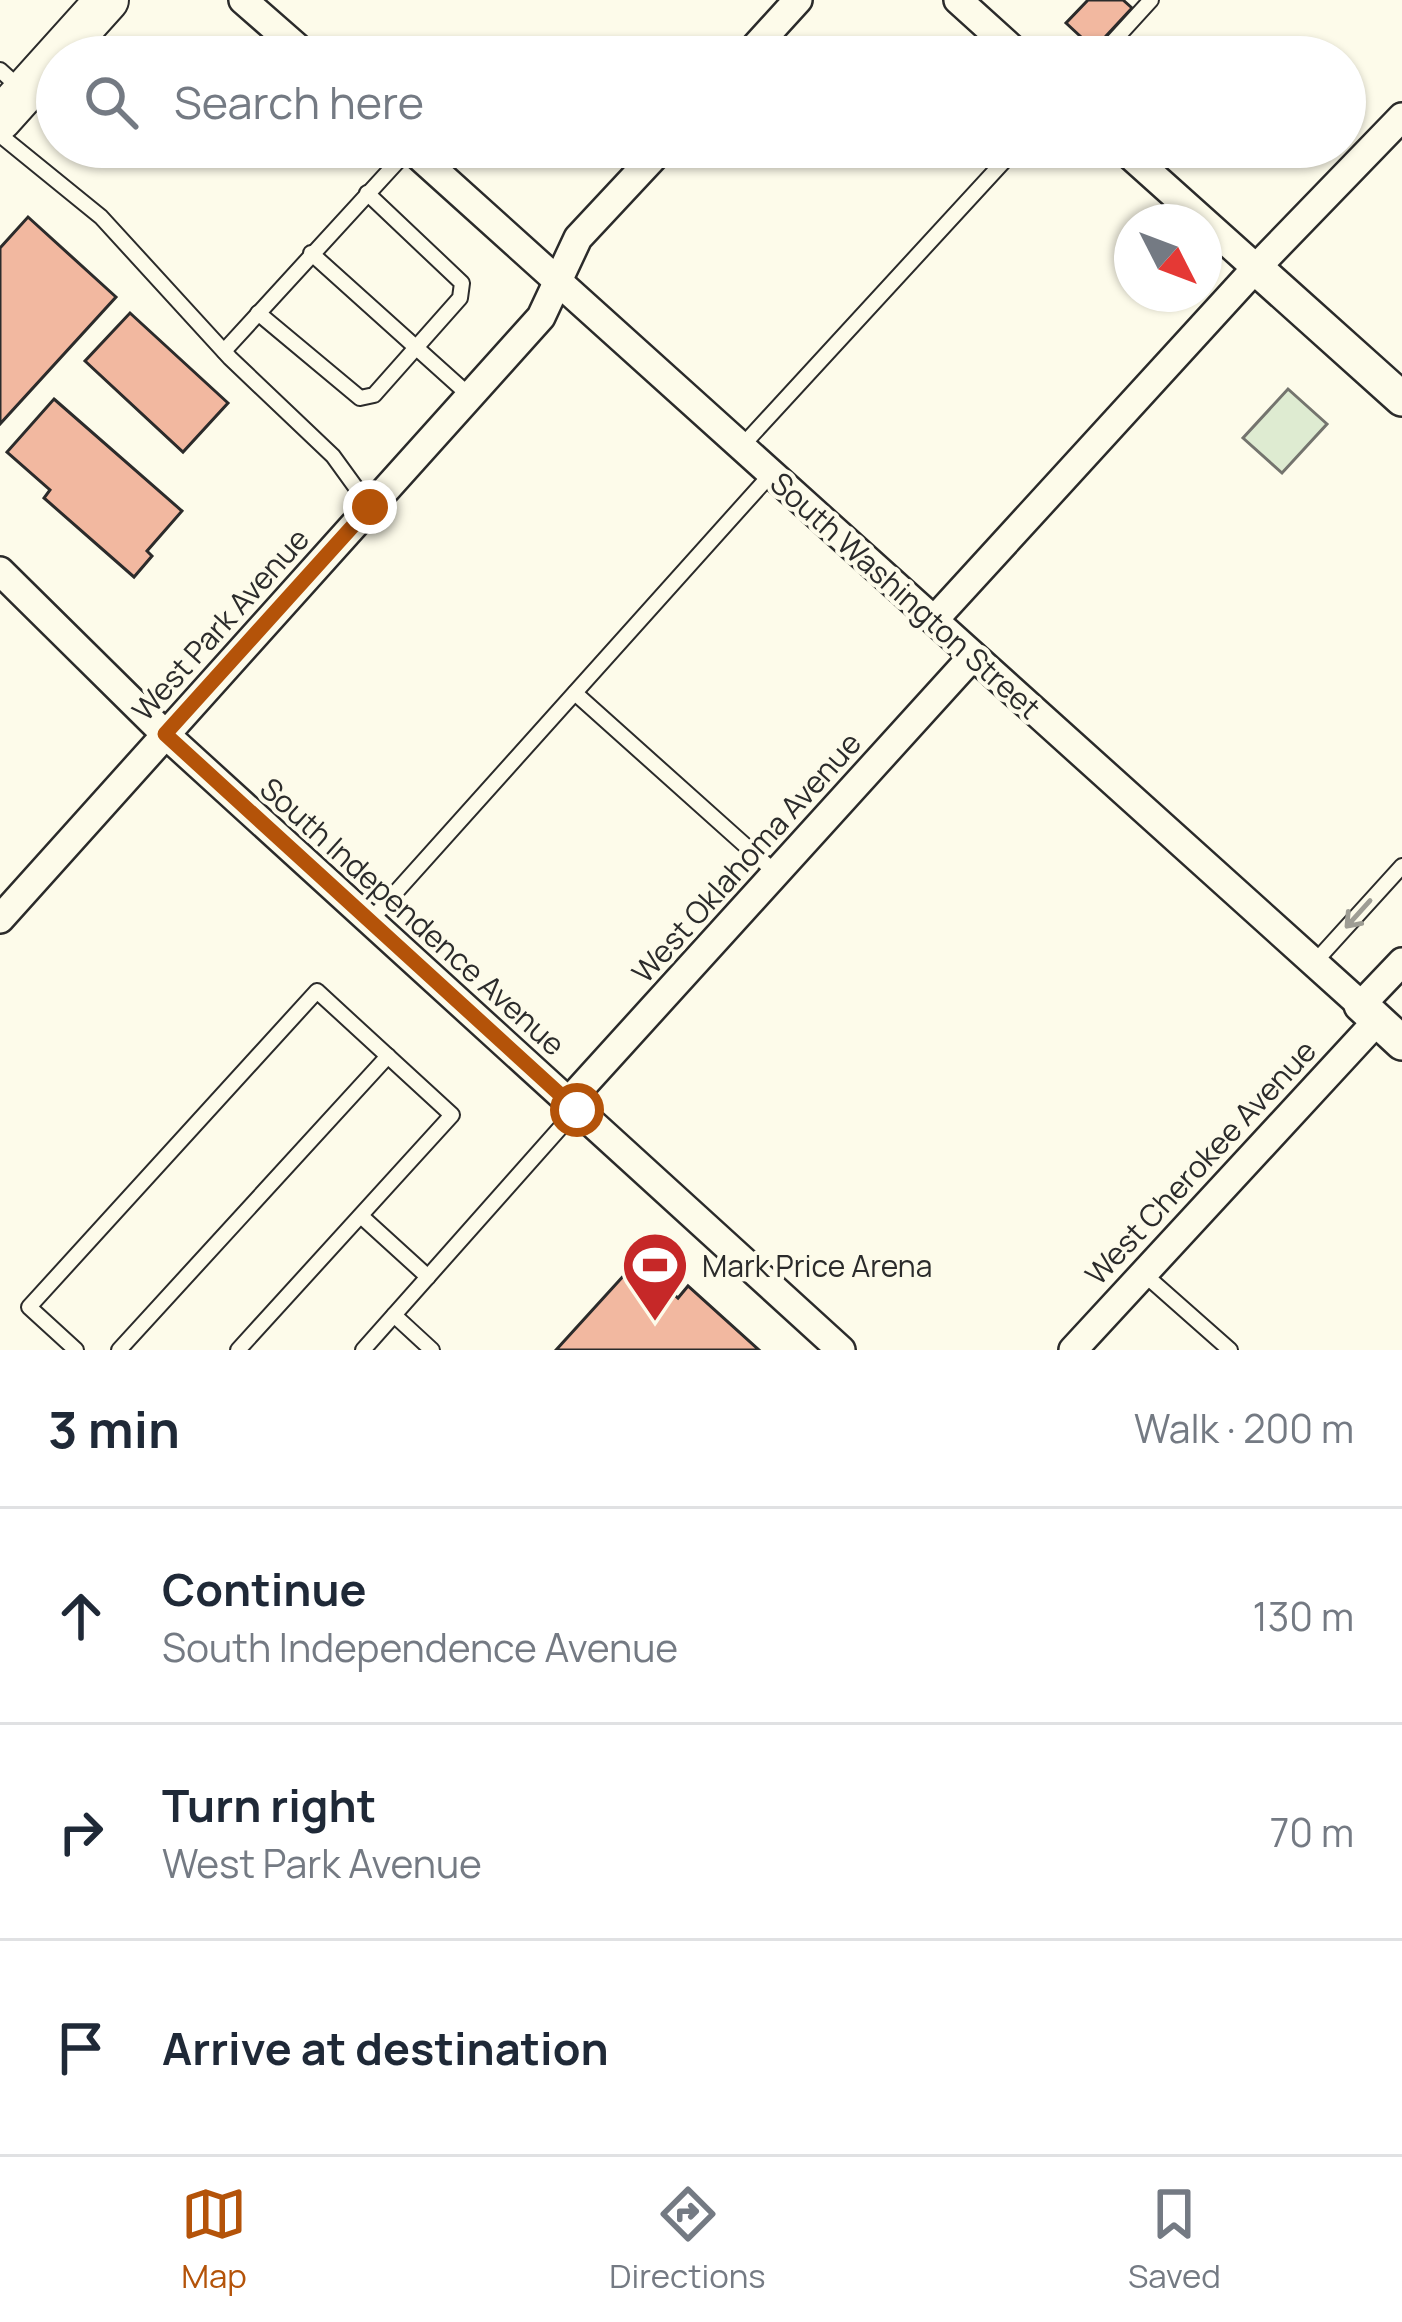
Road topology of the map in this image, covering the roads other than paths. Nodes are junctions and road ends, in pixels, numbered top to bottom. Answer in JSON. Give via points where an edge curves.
{"nodes":[{"id":1,"x":107,"y":0,"type":"edge"},
{"id":2,"x":243,"y":0,"type":"edge"},
{"id":3,"x":799,"y":0,"type":"edge"},
{"id":4,"x":958,"y":0,"type":"edge"},
{"id":5,"x":1151,"y":0,"type":"edge"},
{"id":6,"x":69,"y":36,"type":"edge"},
{"id":7,"x":284,"y":36,"type":"edge"},
{"id":8,"x":766,"y":36,"type":"edge"},
{"id":9,"x":998,"y":36,"type":"edge"},
{"id":10,"x":1118,"y":36,"type":"edge"},
{"id":11,"x":36,"y":67,"type":"edge"},
{"id":12,"x":8,"y":94,"type":"edge"},
{"id":13,"x":1402,"y":117,"type":"edge"},
{"id":14,"x":0,"y":135,"type":"edge"},
{"id":15,"x":1366,"y":154,"type":"edge"},
{"id":16,"x":36,"y":164,"type":"edge"},
{"id":17,"x":41,"y":168,"type":"edge"},
{"id":18,"x":390,"y":168,"type":"edge"},
{"id":19,"x":434,"y":168,"type":"edge"},
{"id":20,"x":643,"y":168,"type":"edge"},
{"id":21,"x":998,"y":168,"type":"edge"},
{"id":22,"x":1144,"y":168,"type":"edge"},
{"id":23,"x":1353,"y":168,"type":"edge"},
{"id":24,"x":367,"y":193,"type":"junction"},
{"id":25,"x":311,"y":253,"type":"junction"},
{"id":26,"x":1256,"y":268,"type":"junction"},
{"id":27,"x":559,"y":280,"type":"junction"},
{"id":28,"x":258,"y":313,"type":"junction"},
{"id":29,"x":416,"y":347,"type":"junction"},
{"id":30,"x":224,"y":351,"type":"junction"},
{"id":31,"x":470,"y":396,"type":"junction"},
{"id":32,"x":1402,"y":399,"type":"edge"},
{"id":33,"x":742,"y":446,"type":"junction"},
{"id":34,"x":772,"y":473,"type":"junction"},
{"id":35,"x":370,"y":507,"type":"junction"},
{"id":36,"x":0,"y":571,"type":"edge"},
{"id":37,"x":934,"y":620,"type":"junction"},
{"id":38,"x":973,"y":656,"type":"junction"},
{"id":39,"x":574,"y":693,"type":"junction"},
{"id":40,"x":165,"y":734,"type":"junction"},
{"id":41,"x":1402,"y":866,"type":"edge"},
{"id":42,"x":776,"y":873,"type":"junction"},
{"id":43,"x":0,"y":919,"type":"edge"},
{"id":44,"x":370,"y":921,"type":"junction"},
{"id":45,"x":1402,"y":962,"type":"edge"},
{"id":46,"x":1314,"y":963,"type":"junction"},
{"id":47,"x":1380,"y":1023,"type":"edge"},
{"id":48,"x":388,"y":1056,"type":"junction"},
{"id":49,"x":572,"y":1106,"type":"junction"},
{"id":50,"x":361,"y":1216,"type":"junction"},
{"id":51,"x":1141,"y":1272,"type":"junction"},
{"id":52,"x":428,"y":1277,"type":"junction"},
{"id":53,"x":394,"y":1315,"type":"junction"},
{"id":54,"x":250,"y":1336,"type":"junction"},
{"id":55,"x":76,"y":1350,"type":"edge"},
{"id":56,"x":119,"y":1350,"type":"edge"},
{"id":57,"x":238,"y":1350,"type":"edge"},
{"id":58,"x":266,"y":1350,"type":"edge"},
{"id":59,"x":363,"y":1350,"type":"edge"},
{"id":60,"x":432,"y":1350,"type":"edge"},
{"id":61,"x":841,"y":1350,"type":"edge"},
{"id":62,"x":1073,"y":1350,"type":"edge"},
{"id":63,"x":1230,"y":1350,"type":"edge"}],
"edges":[{"from":1,"to":6,"type":"highway"},
{"from":2,"to":7,"type":"street"},
{"from":3,"to":8,"type":"street"},
{"from":4,"to":9,"type":"street"},
{"from":5,"to":10,"type":"lane"},
{"from":11,"to":12,"type":"highway"},
{"from":13,"to":15,"type":"street"},
{"from":14,"to":16,"type":"lane"},
{"from":17,"to":30,"type":"lane","via":[[101,217]]},
{"from":18,"to":24,"type":"lane"},
{"from":19,"to":27,"type":"street","name":"South Washington Street"},
{"from":20,"to":27,"type":"street","name":"West Park Avenue","via":[[578,238]]},
{"from":21,"to":33,"type":"lane"},
{"from":22,"to":26,"type":"street"},
{"from":23,"to":26,"type":"street"},
{"from":24,"to":25,"type":"lane"},
{"from":24,"to":29,"type":"lane","via":[[462,283],[460,298]]},
{"from":25,"to":28,"type":"lane"},
{"from":25,"to":29,"type":"lane"},
{"from":26,"to":32,"type":"street"},
{"from":26,"to":37,"type":"street"},
{"from":27,"to":31,"type":"street","name":"West Park Avenue","via":[[542,317]]},
{"from":27,"to":33,"type":"street","name":"South Washington Street"},
{"from":28,"to":29,"type":"lane","via":[[360,398],[374,395]]},
{"from":28,"to":30,"type":"lane"},
{"from":29,"to":31,"type":"lane"},
{"from":30,"to":35,"type":"lane","via":[[333,456]]},
{"from":31,"to":35,"type":"street","name":"West Park Avenue"},
{"from":33,"to":34,"type":"street","name":"South Washington Street"},
{"from":34,"to":37,"type":"street","name":"South Washington Street"},
{"from":34,"to":39,"type":"lane"},
{"from":35,"to":40,"type":"street","name":"West Park Avenue"},
{"from":36,"to":40,"type":"street","name":"South Independence Avenue"},
{"from":37,"to":38,"type":"street","name":"South Washington Street"},
{"from":38,"to":42,"type":"street","name":"West Oklahoma Avenue"},
{"from":38,"to":46,"type":"street","name":"South Washington Street"},
{"from":39,"to":42,"type":"lane"},
{"from":39,"to":44,"type":"lane"},
{"from":40,"to":43,"type":"street","name":"West Park Avenue"},
{"from":40,"to":44,"type":"street","name":"South Independence Avenue"},
{"from":41,"to":46,"type":"lane","one_way":true},
{"from":42,"to":49,"type":"street","name":"West Oklahoma Avenue"},
{"from":44,"to":49,"type":"street","name":"South Independence Avenue"},
{"from":45,"to":47,"type":"street","name":"West Cherokee Avenue"},
{"from":46,"to":47,"type":"street","name":"South Washington Street"},
{"from":47,"to":51,"type":"street","name":"West Cherokee Avenue"},
{"from":48,"to":50,"type":"lane","via":[[452,1115]]},
{"from":48,"to":55,"type":"lane","via":[[317,992],[28,1307]]},
{"from":48,"to":56,"type":"lane"},
{"from":49,"to":52,"type":"lane"},
{"from":49,"to":61,"type":"street","name":"South Independence Avenue"},
{"from":50,"to":52,"type":"lane"},
{"from":50,"to":54,"type":"lane"},
{"from":51,"to":62,"type":"street","name":"West Cherokee Avenue"},
{"from":51,"to":63,"type":"lane"},
{"from":52,"to":53,"type":"lane"},
{"from":53,"to":59,"type":"lane"},
{"from":53,"to":60,"type":"lane"},
{"from":54,"to":57,"type":"lane"},
{"from":54,"to":58,"type":"lane"}]}
